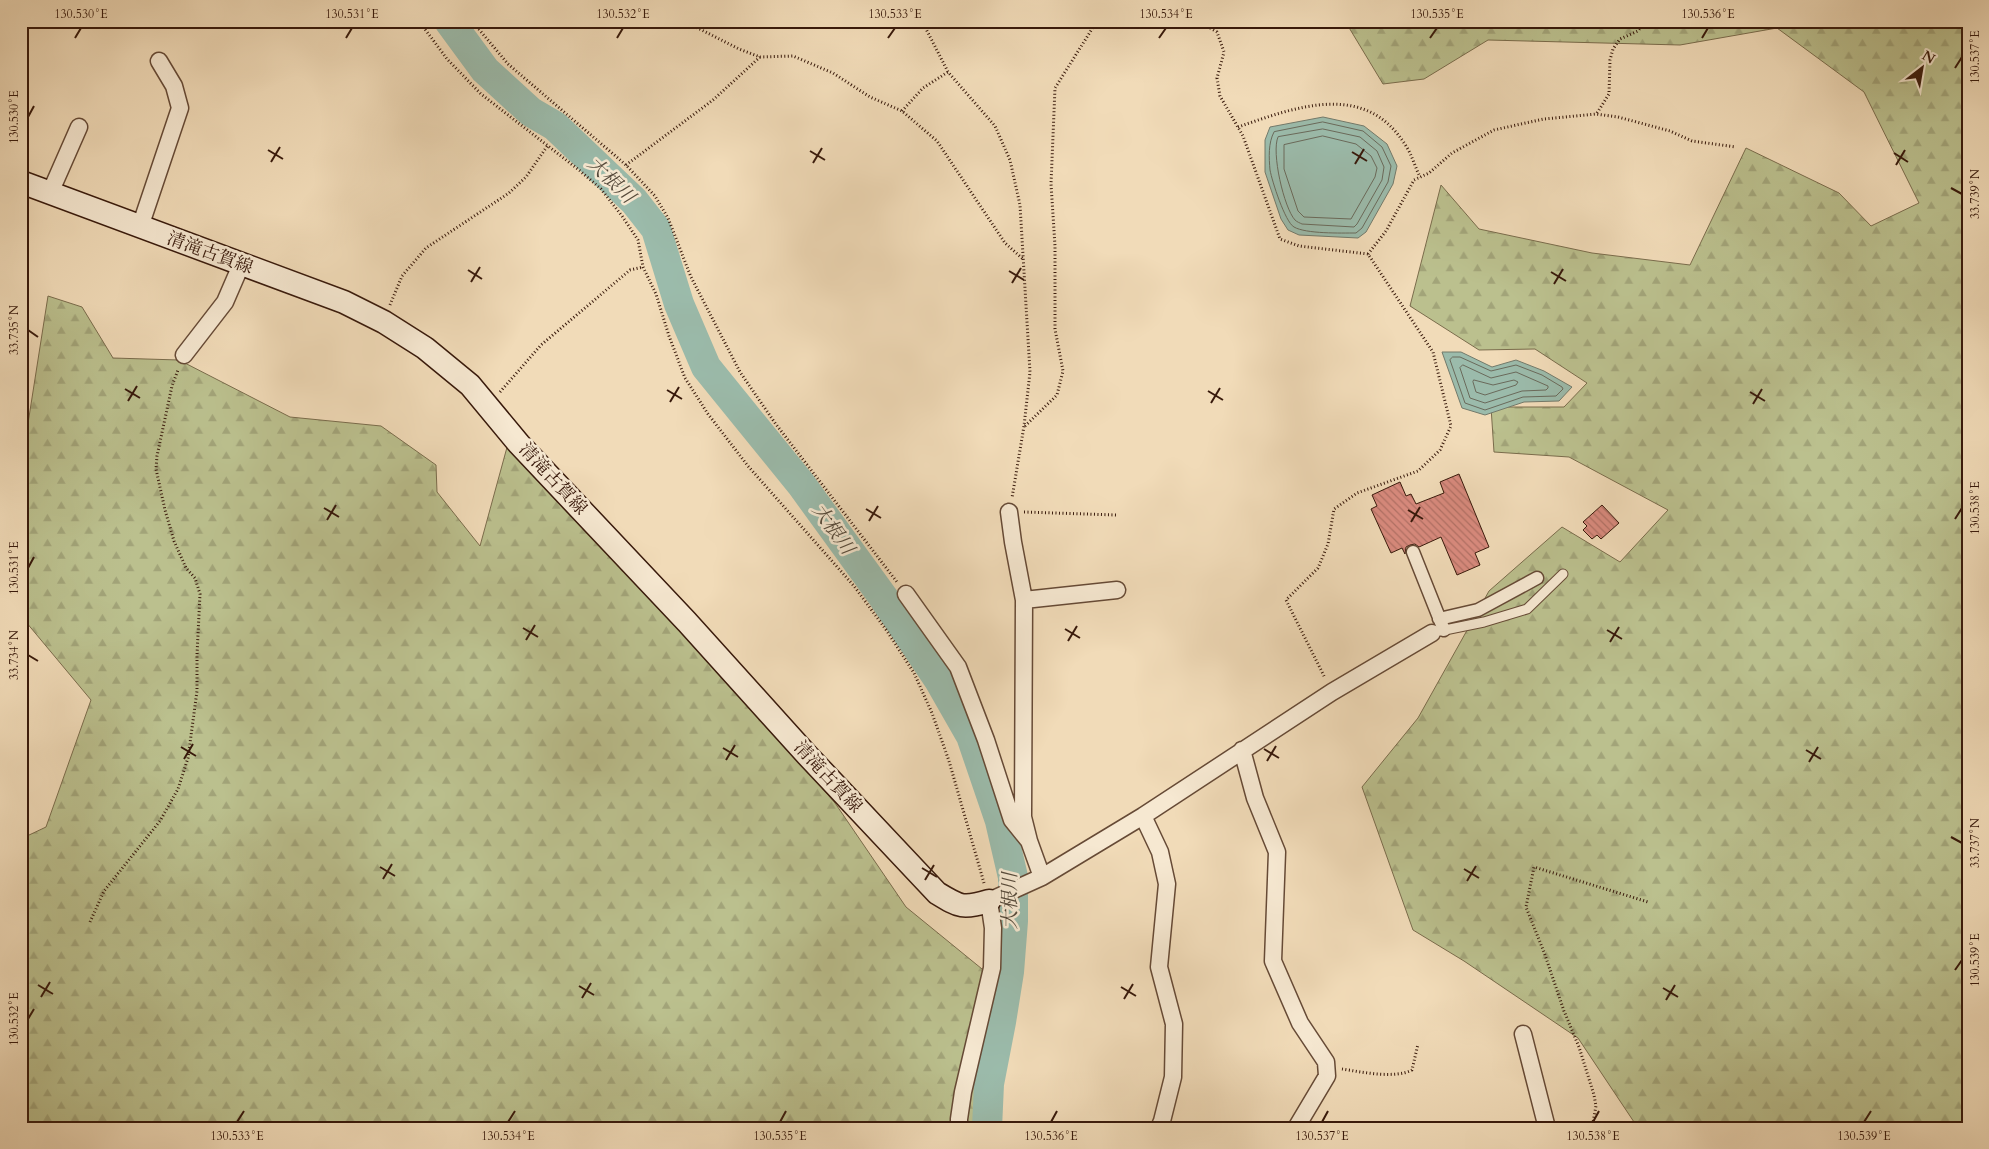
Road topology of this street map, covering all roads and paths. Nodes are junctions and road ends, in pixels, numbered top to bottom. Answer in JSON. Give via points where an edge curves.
{"nodes":[{"id":1,"x":419,"y":21,"type":"edge"},
{"id":2,"x":472,"y":21,"type":"edge"},
{"id":3,"x":684,"y":21,"type":"edge"},
{"id":4,"x":922,"y":21,"type":"edge"},
{"id":5,"x":1097,"y":21,"type":"edge"},
{"id":6,"x":1198,"y":21,"type":"edge"},
{"id":7,"x":1645,"y":21,"type":"edge"},
{"id":8,"x":760,"y":57,"type":"junction"},
{"id":9,"x":159,"y":61,"type":"dead end"},
{"id":10,"x":948,"y":72,"type":"junction"},
{"id":11,"x":902,"y":111,"type":"junction"},
{"id":12,"x":1596,"y":114,"type":"junction"},
{"id":13,"x":79,"y":127,"type":"dead end"},
{"id":14,"x":1238,"y":127,"type":"junction"},
{"id":15,"x":548,"y":145,"type":"junction"},
{"id":16,"x":1736,"y":147,"type":"dead end"},
{"id":17,"x":626,"y":165,"type":"junction"},
{"id":18,"x":1420,"y":177,"type":"junction"},
{"id":19,"x":21,"y":182,"type":"edge"},
{"id":20,"x":50,"y":193,"type":"junction"},
{"id":21,"x":140,"y":227,"type":"junction"},
{"id":22,"x":1368,"y":254,"type":"junction"},
{"id":23,"x":1024,"y":259,"type":"junction"},
{"id":24,"x":241,"y":265,"type":"junction"},
{"id":25,"x":643,"y":267,"type":"junction"},
{"id":26,"x":384,"y":322,"type":"junction"},
{"id":27,"x":184,"y":355,"type":"joint"},
{"id":28,"x":487,"y":406,"type":"junction"},
{"id":29,"x":1024,"y":426,"type":"junction"},
{"id":30,"x":1009,"y":512,"type":"junction"},
{"id":31,"x":1116,"y":515,"type":"dead end"},
{"id":32,"x":1413,"y":552,"type":"dead end"},
{"id":33,"x":1564,"y":574,"type":"dead end"},
{"id":34,"x":1537,"y":578,"type":"dead end"},
{"id":35,"x":1117,"y":590,"type":"dead end"},
{"id":36,"x":906,"y":594,"type":"joint"},
{"id":37,"x":1024,"y":600,"type":"junction"},
{"id":38,"x":1439,"y":627,"type":"junction"},
{"id":39,"x":1332,"y":692,"type":"junction"},
{"id":40,"x":1242,"y":750,"type":"junction"},
{"id":41,"x":1144,"y":816,"type":"junction"},
{"id":42,"x":1029,"y":842,"type":"junction"},
{"id":43,"x":1042,"y":877,"type":"junction"},
{"id":44,"x":989,"y":901,"type":"junction"},
{"id":45,"x":1648,"y":902,"type":"dead end"},
{"id":46,"x":90,"y":922,"type":"dead end"},
{"id":47,"x":1523,"y":1034,"type":"dead end"},
{"id":48,"x":1418,"y":1044,"type":"dead end"},
{"id":49,"x":1327,"y":1067,"type":"junction"},
{"id":50,"x":959,"y":1128,"type":"edge"},
{"id":51,"x":1159,"y":1128,"type":"edge"},
{"id":52,"x":1296,"y":1128,"type":"edge"},
{"id":53,"x":1547,"y":1128,"type":"edge"},
{"id":54,"x":1592,"y":1128,"type":"edge"}],
"edges":[{"from":1,"to":15,"type":"path","via":[[447,59],[481,94]]},
{"from":2,"to":17,"type":"path","via":[[508,64]]},
{"from":3,"to":8,"type":"path"},
{"from":4,"to":10,"type":"path"},
{"from":5,"to":29,"type":"path","via":[[1055,88],[1051,184],[1056,246],[1055,328],[1063,371],[1057,395]]},
{"from":6,"to":14,"type":"path","via":[[1217,32],[1224,52],[1217,78],[1220,96]]},
{"from":7,"to":12,"type":"path","via":[[1638,31],[1620,39],[1613,49],[1609,94]]},
{"from":8,"to":11,"type":"path","via":[[794,56]]},
{"from":8,"to":17,"type":"path","via":[[713,100]]},
{"from":9,"to":21,"type":"street","via":[[174,86],[180,108]]},
{"from":10,"to":11,"type":"path","via":[[923,88]]},
{"from":10,"to":23,"type":"path","via":[[995,126],[1010,160],[1020,205]]},
{"from":11,"to":23,"type":"path","via":[[937,141],[1005,243]]},
{"from":12,"to":16,"type":"path","via":[[1670,131],[1692,141]]},
{"from":12,"to":18,"type":"path","via":[[1544,119],[1494,130],[1452,153]]},
{"from":13,"to":20,"type":"street"},
{"from":14,"to":18,"type":"path","via":[[1301,108],[1356,105],[1370,110],[1392,128],[1406,146]]},
{"from":14,"to":22,"type":"path","via":[[1280,239],[1299,246]]},
{"from":15,"to":25,"type":"path","via":[[602,190],[638,240]]},
{"from":15,"to":26,"type":"path","via":[[526,177],[508,193],[426,248],[402,276]]},
{"from":17,"to":36,"type":"path","via":[[655,196],[668,218],[691,276],[740,372],[775,423]]},
{"from":18,"to":22,"type":"path","via":[[1414,180],[1386,231]]},
{"from":19,"to":20,"type":"main road","name":"清滝古賀線"},
{"from":20,"to":21,"type":"main road","name":"清滝古賀線"},
{"from":21,"to":24,"type":"main road","name":"清滝古賀線"},
{"from":22,"to":39,"type":"path","via":[[1433,352],[1451,426],[1440,450],[1418,471],[1358,493],[1334,509],[1328,544],[1318,568],[1286,600]]},
{"from":23,"to":29,"type":"path","via":[[1030,372]]},
{"from":24,"to":26,"type":"main road","name":"清滝古賀線","via":[[344,302]]},
{"from":24,"to":27,"type":"street","via":[[225,302]]},
{"from":25,"to":28,"type":"path","via":[[630,270],[542,345]]},
{"from":25,"to":44,"type":"path","via":[[656,294],[685,378],[708,414],[748,466],[854,586],[914,673],[949,761]]},
{"from":26,"to":28,"type":"main road","name":"清滝古賀線","via":[[446,364],[470,385]]},
{"from":27,"to":46,"type":"path","via":[[172,386],[156,469],[174,541],[186,568],[195,578],[200,594],[197,691],[188,758],[178,789],[160,821],[104,891]]},
{"from":28,"to":44,"type":"main road","name":"清滝古賀線","via":[[937,894],[957,905],[971,906]]},
{"from":29,"to":30,"type":"path"},
{"from":30,"to":31,"type":"path"},
{"from":30,"to":37,"type":"street"},
{"from":32,"to":38,"type":"street"},
{"from":33,"to":38,"type":"lane","via":[[1527,609],[1484,622]]},
{"from":34,"to":38,"type":"street"},
{"from":35,"to":37,"type":"street"},
{"from":36,"to":42,"type":"street","via":[[958,667],[1012,820]]},
{"from":37,"to":42,"type":"street","via":[[1023,818]]},
{"from":38,"to":39,"type":"street"},
{"from":39,"to":40,"type":"street"},
{"from":40,"to":41,"type":"street"},
{"from":40,"to":49,"type":"street","via":[[1255,798],[1277,852],[1273,961],[1300,1023]]},
{"from":41,"to":43,"type":"street"},
{"from":41,"to":51,"type":"street","via":[[1155,838],[1165,875],[1159,967],[1174,1024],[1173,1077]]},
{"from":42,"to":43,"type":"street"},
{"from":43,"to":44,"type":"street"},
{"from":44,"to":50,"type":"street","via":[[993,928],[992,968],[958,1119]]},
{"from":45,"to":54,"type":"path","via":[[1534,867],[1526,907],[1594,1094],[1596,1106]]},
{"from":47,"to":53,"type":"street"},
{"from":48,"to":49,"type":"path","via":[[1412,1070],[1405,1074]]},
{"from":49,"to":52,"type":"street","via":[[1327,1076]]}]}
